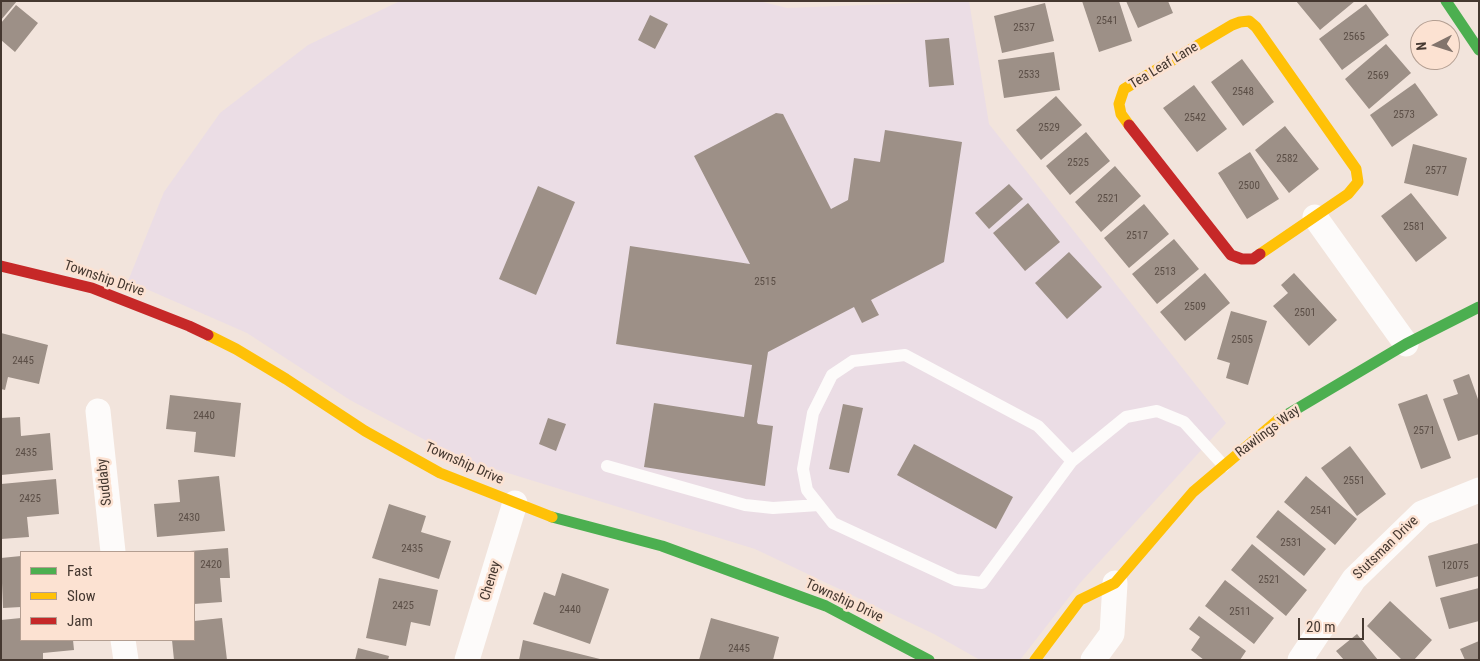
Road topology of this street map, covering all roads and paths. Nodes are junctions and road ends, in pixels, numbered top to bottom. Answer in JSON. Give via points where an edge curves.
{"nodes":[{"id":1,"x":1446,"y":1,"type":"edge"},
{"id":2,"x":1479,"y":50,"type":"edge"},
{"id":3,"x":1315,"y":217,"type":"junction"},
{"id":4,"x":1,"y":266,"type":"edge"},
{"id":5,"x":1479,"y":307,"type":"edge"},
{"id":6,"x":1406,"y":344,"type":"junction"},
{"id":7,"x":98,"y":411,"type":"dead end"},
{"id":8,"x":1072,"y":461,"type":"junction"},
{"id":9,"x":607,"y":466,"type":"dead end"},
{"id":10,"x":1224,"y":466,"type":"junction"},
{"id":11,"x":1479,"y":490,"type":"edge"},
{"id":12,"x":515,"y":503,"type":"junction"},
{"id":13,"x":819,"y":505,"type":"junction"},
{"id":14,"x":113,"y":551,"type":"edge"},
{"id":15,"x":1115,"y":582,"type":"junction"},
{"id":16,"x":124,"y":641,"type":"edge"},
{"id":17,"x":126,"y":660,"type":"edge"},
{"id":18,"x":466,"y":660,"type":"edge"},
{"id":19,"x":929,"y":660,"type":"edge"},
{"id":20,"x":1035,"y":660,"type":"edge"},
{"id":21,"x":1093,"y":660,"type":"edge"},
{"id":22,"x":1300,"y":660,"type":"edge"}],
"edges":[{"from":1,"to":2,"type":"street"},
{"from":3,"to":3,"type":"street","name":"Tea Leaf Lane","via":[[1348,194],[1358,182],[1356,168],[1249,21],[1232,25],[1124,90],[1119,104],[1122,114],[1231,255],[1253,259]]},
{"from":3,"to":6,"type":"street"},
{"from":4,"to":12,"type":"street","name":"Township Drive","via":[[92,288],[189,326],[236,349],[365,431],[440,473]]},
{"from":5,"to":6,"type":"street","name":"Rawlings Way"},
{"from":6,"to":10,"type":"street","name":"Rawlings Way","via":[[1283,416]]},
{"from":7,"to":14,"type":"street","name":"Suddaby"},
{"from":8,"to":10,"type":"lane","via":[[1126,417],[1157,412],[1184,422]]},
{"from":8,"to":13,"type":"lane","via":[[982,583],[956,580],[833,523]]},
{"from":8,"to":13,"type":"lane","via":[[1038,426],[905,355],[853,361],[832,375],[813,413],[803,469],[807,490]]},
{"from":9,"to":13,"type":"lane","via":[[745,505],[773,508]]},
{"from":10,"to":15,"type":"street","name":"Rawlings Way","via":[[1193,492]]},
{"from":11,"to":22,"type":"street","name":"Stutsman Drive","via":[[1422,513],[1354,579]]},
{"from":12,"to":18,"type":"street","name":"Cheney"},
{"from":12,"to":19,"type":"street","name":"Township Drive","via":[[544,515],[662,546],[826,606]]},
{"from":15,"to":20,"type":"street","name":"Rawlings Way","via":[[1080,600]]},
{"from":15,"to":21,"type":"street","via":[[1112,634]]},
{"from":16,"to":17,"type":"street"}]}
